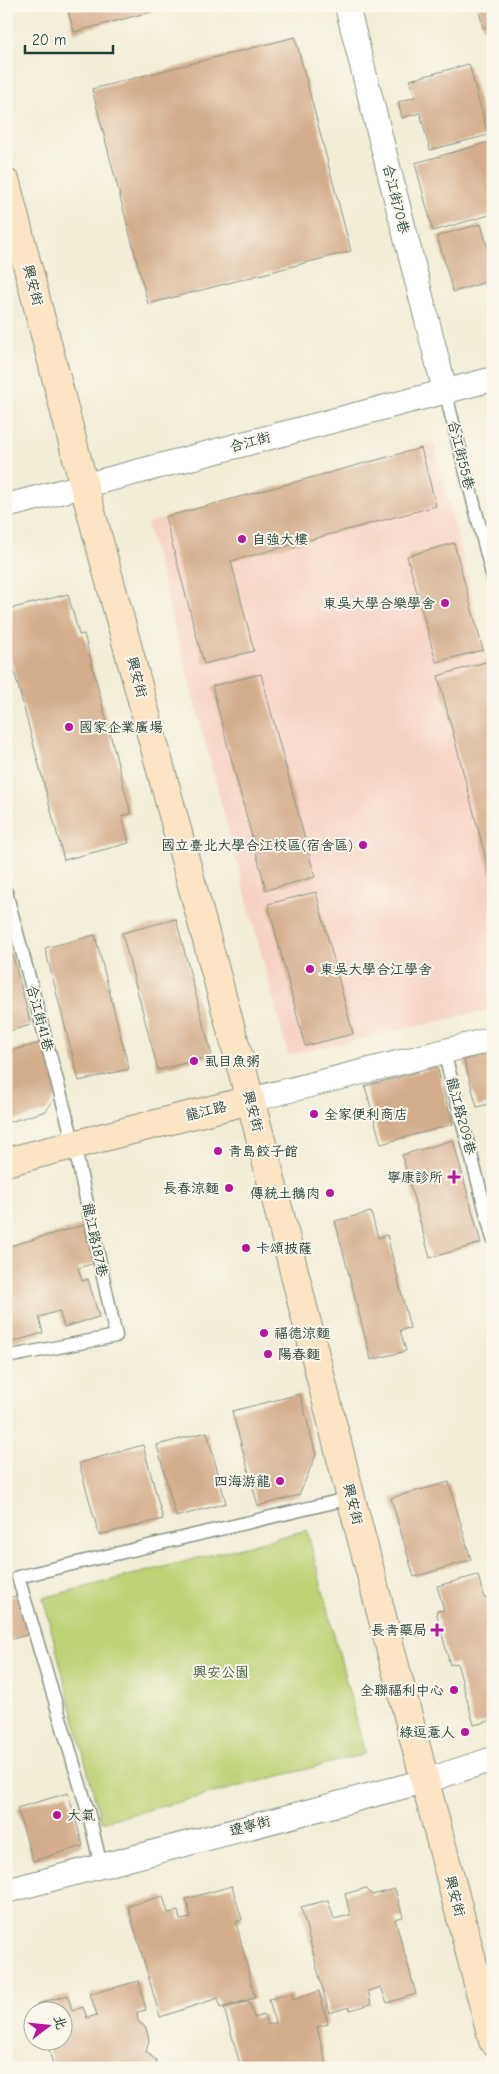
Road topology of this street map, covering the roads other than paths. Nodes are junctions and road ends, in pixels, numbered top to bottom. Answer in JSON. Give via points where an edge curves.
{"nodes":[{"id":1,"x":347,"y":6,"type":"edge"},
{"id":2,"x":6,"y":183,"type":"edge"},
{"id":3,"x":493,"y":379,"type":"edge"},
{"id":4,"x":445,"y":391,"type":"junction"},
{"id":5,"x":84,"y":486,"type":"junction"},
{"id":6,"x":6,"y":506,"type":"edge"},
{"id":7,"x":493,"y":578,"type":"edge"},
{"id":8,"x":6,"y":892,"type":"edge"},
{"id":9,"x":493,"y":1039,"type":"edge"},
{"id":10,"x":444,"y":1052,"type":"junction"},
{"id":11,"x":250,"y":1100,"type":"junction"},
{"id":12,"x":74,"y":1144,"type":"junction"},
{"id":13,"x":6,"y":1162,"type":"edge"},
{"id":14,"x":493,"y":1239,"type":"edge"},
{"id":15,"x":6,"y":1356,"type":"edge"},
{"id":16,"x":351,"y":1498,"type":"junction"},
{"id":17,"x":493,"y":1760,"type":"edge"},
{"id":18,"x":425,"y":1781,"type":"junction"},
{"id":19,"x":101,"y":1866,"type":"junction"},
{"id":20,"x":6,"y":1891,"type":"edge"},
{"id":21,"x":493,"y":2041,"type":"edge"}],
"edges":[{"from":1,"to":4,"type":"street","name":"合江街70巷"},
{"from":2,"to":5,"type":"street","name":"興安街"},
{"from":3,"to":4,"type":"street","name":"合江街"},
{"from":4,"to":5,"type":"street","name":"合江街"},
{"from":4,"to":7,"type":"lane","name":"合江街55巷"},
{"from":5,"to":6,"type":"street","name":"合江街"},
{"from":5,"to":11,"type":"street","name":"興安街"},
{"from":8,"to":12,"type":"lane","name":"合江街41巷"},
{"from":9,"to":10,"type":"street","name":"龍江路"},
{"from":10,"to":11,"type":"street","name":"龍江路"},
{"from":10,"to":14,"type":"lane","name":"龍江路209巷"},
{"from":11,"to":12,"type":"street","name":"龍江路"},
{"from":11,"to":16,"type":"street","name":"興安街"},
{"from":12,"to":13,"type":"street","name":"龍江路"},
{"from":12,"to":15,"type":"lane","name":"龍江路187巷","via":[[116,1336]]},
{"from":16,"to":18,"type":"street","name":"興安街"},
{"from":16,"to":19,"type":"lane","via":[[18,1578]]},
{"from":17,"to":18,"type":"street","name":"遼寧街"},
{"from":18,"to":19,"type":"street","name":"遼寧街"},
{"from":18,"to":21,"type":"street","name":"興安街"},
{"from":19,"to":20,"type":"street","name":"遼寧街"}]}
